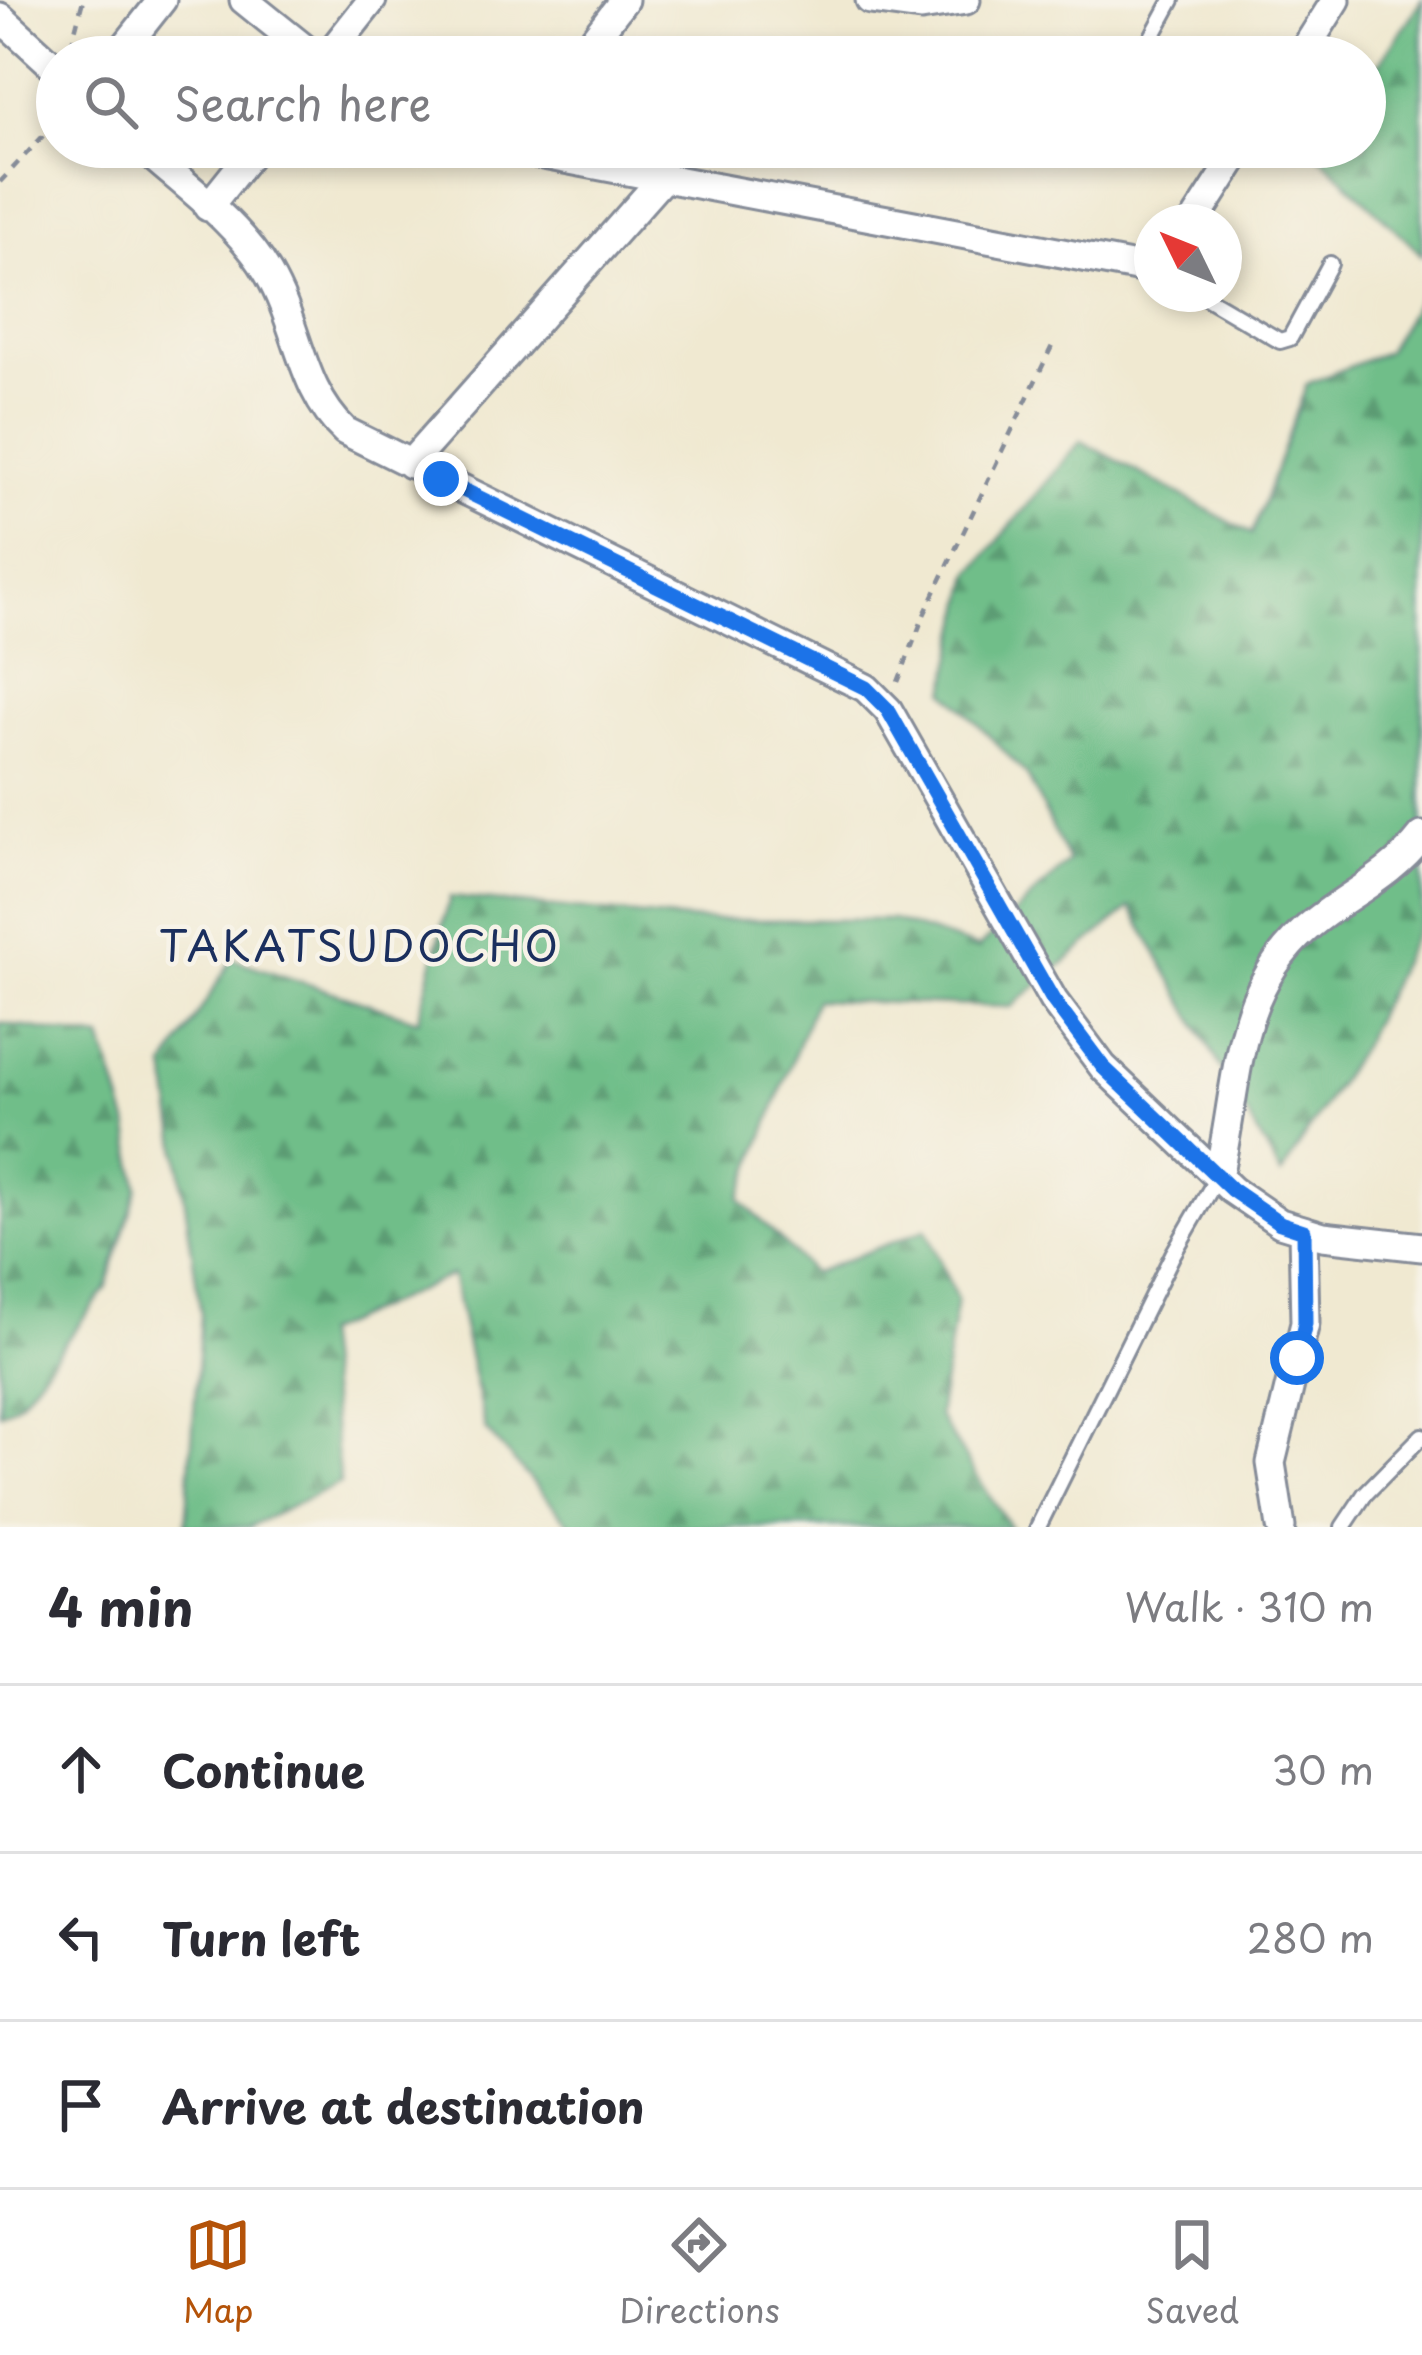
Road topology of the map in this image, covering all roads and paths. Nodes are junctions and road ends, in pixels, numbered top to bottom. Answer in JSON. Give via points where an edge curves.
{"nodes":[{"id":1,"x":83,"y":0,"type":"edge"},
{"id":2,"x":162,"y":0,"type":"edge"},
{"id":3,"x":244,"y":0,"type":"edge"},
{"id":4,"x":372,"y":0,"type":"edge"},
{"id":5,"x":624,"y":0,"type":"edge"},
{"id":6,"x":870,"y":0,"type":"edge"},
{"id":7,"x":966,"y":0,"type":"edge"},
{"id":8,"x":1172,"y":0,"type":"edge"},
{"id":9,"x":1336,"y":0,"type":"edge"},
{"id":10,"x":0,"y":17,"type":"edge"},
{"id":11,"x":74,"y":36,"type":"edge"},
{"id":12,"x":134,"y":36,"type":"edge"},
{"id":13,"x":289,"y":36,"type":"edge"},
{"id":14,"x":344,"y":36,"type":"edge"},
{"id":15,"x":596,"y":36,"type":"edge"},
{"id":16,"x":1152,"y":36,"type":"edge"},
{"id":17,"x":1313,"y":36,"type":"edge"},
{"id":18,"x":36,"y":50,"type":"edge"},
{"id":19,"x":36,"y":143,"type":"edge"},
{"id":20,"x":165,"y":168,"type":"edge"},
{"id":21,"x":239,"y":168,"type":"edge"},
{"id":22,"x":611,"y":168,"type":"edge"},
{"id":23,"x":1229,"y":168,"type":"edge"},
{"id":24,"x":663,"y":178,"type":"junction"},
{"id":25,"x":0,"y":182,"type":"edge"},
{"id":26,"x":1206,"y":204,"type":"edge"},
{"id":27,"x":208,"y":207,"type":"junction"},
{"id":28,"x":1330,"y":264,"type":"dead end"},
{"id":29,"x":1134,"y":267,"type":"edge"},
{"id":30,"x":1231,"y":312,"type":"edge"},
{"id":31,"x":1052,"y":346,"type":"dead end"},
{"id":32,"x":410,"y":464,"type":"junction"},
{"id":33,"x":888,"y":710,"type":"junction"},
{"id":34,"x":1422,"y":836,"type":"edge"},
{"id":35,"x":1218,"y":1176,"type":"junction"},
{"id":36,"x":1304,"y":1231,"type":"junction"},
{"id":37,"x":1422,"y":1247,"type":"edge"},
{"id":38,"x":1422,"y":1436,"type":"edge"},
{"id":39,"x":1038,"y":1527,"type":"edge"},
{"id":40,"x":1281,"y":1527,"type":"edge"},
{"id":41,"x":1342,"y":1527,"type":"edge"}],
"edges":[{"from":1,"to":11,"type":"path"},
{"from":2,"to":12,"type":"street"},
{"from":3,"to":13,"type":"street"},
{"from":4,"to":14,"type":"street"},
{"from":5,"to":15,"type":"street"},
{"from":6,"to":7,"type":"street","via":[[921,7]]},
{"from":8,"to":16,"type":"lane"},
{"from":9,"to":17,"type":"street"},
{"from":10,"to":18,"type":"street"},
{"from":19,"to":25,"type":"path"},
{"from":20,"to":27,"type":"street"},
{"from":21,"to":27,"type":"street"},
{"from":22,"to":24,"type":"street"},
{"from":23,"to":26,"type":"street"},
{"from":24,"to":29,"type":"street"},
{"from":24,"to":32,"type":"street"},
{"from":27,"to":32,"type":"street","via":[[271,277],[322,409],[345,431]]},
{"from":28,"to":30,"type":"lane","via":[[1290,338],[1280,341]]},
{"from":31,"to":33,"type":"path","via":[[924,615]]},
{"from":32,"to":33,"type":"street","via":[[866,688]]},
{"from":33,"to":35,"type":"street","via":[[1053,1000],[1103,1067]]},
{"from":34,"to":35,"type":"street","via":[[1398,867],[1310,926],[1273,962],[1234,1064]]},
{"from":35,"to":36,"type":"street","via":[[1280,1223]]},
{"from":35,"to":39,"type":"lane"},
{"from":36,"to":37,"type":"street"},
{"from":36,"to":40,"type":"street","via":[[1305,1323],[1271,1463]]},
{"from":38,"to":41,"type":"lane"}]}
